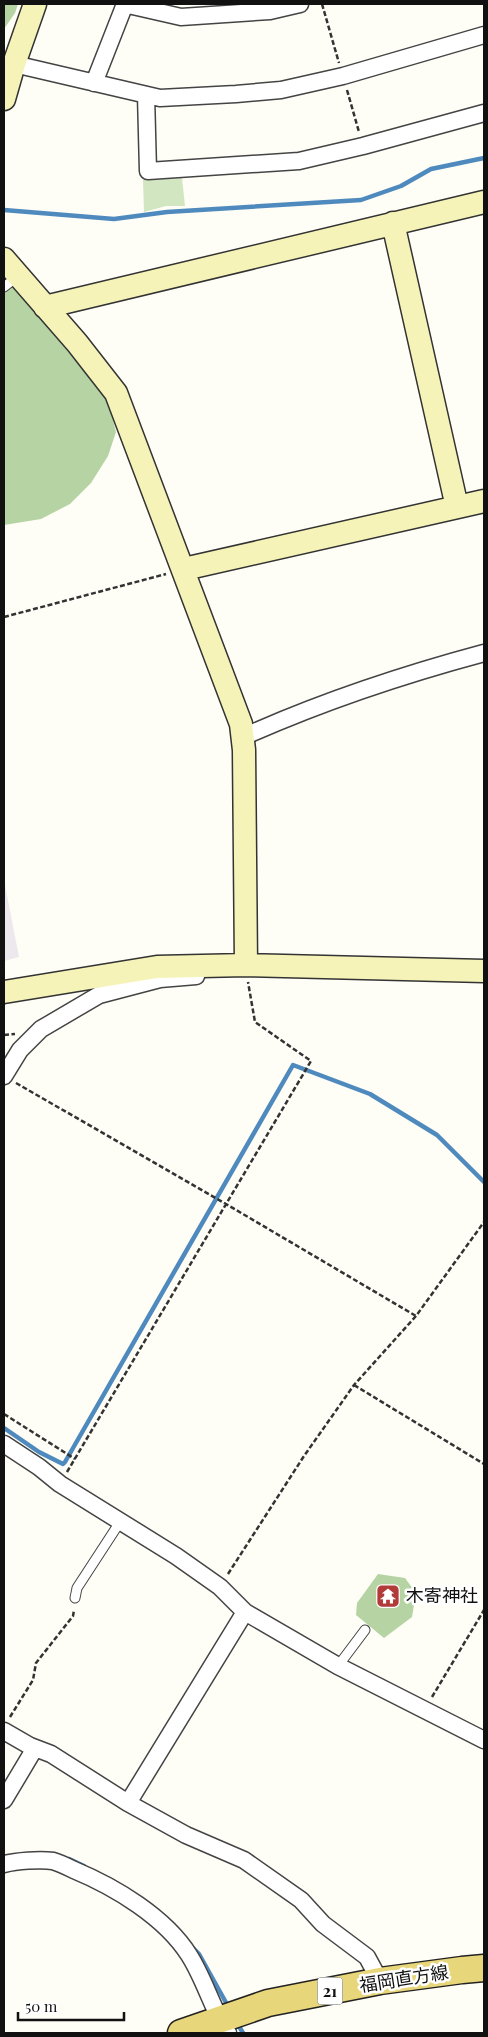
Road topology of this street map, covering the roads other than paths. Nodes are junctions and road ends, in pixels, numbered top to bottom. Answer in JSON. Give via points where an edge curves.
{"nodes":[{"id":1,"x":35,"y":4,"type":"edge"},
{"id":2,"x":124,"y":4,"type":"edge"},
{"id":3,"x":300,"y":4,"type":"edge"},
{"id":4,"x":484,"y":35,"type":"edge"},
{"id":5,"x":14,"y":64,"type":"junction"},
{"id":6,"x":94,"y":83,"type":"junction"},
{"id":7,"x":146,"y":95,"type":"junction"},
{"id":8,"x":4,"y":99,"type":"edge"},
{"id":9,"x":484,"y":113,"type":"edge"},
{"id":10,"x":484,"y":202,"type":"edge"},
{"id":11,"x":393,"y":223,"type":"junction"},
{"id":12,"x":4,"y":259,"type":"edge"},
{"id":13,"x":11,"y":281,"type":"edge"},
{"id":14,"x":44,"y":306,"type":"junction"},
{"id":15,"x":484,"y":501,"type":"edge"},
{"id":16,"x":457,"y":507,"type":"junction"},
{"id":17,"x":184,"y":569,"type":"junction"},
{"id":18,"x":484,"y":653,"type":"edge"},
{"id":19,"x":243,"y":737,"type":"junction"},
{"id":20,"x":246,"y":965,"type":"junction"},
{"id":21,"x":198,"y":967,"type":"junction"},
{"id":22,"x":484,"y":971,"type":"edge"},
{"id":23,"x":4,"y":992,"type":"edge"},
{"id":24,"x":4,"y":1076,"type":"edge"},
{"id":25,"x":4,"y":1444,"type":"edge"},
{"id":26,"x":120,"y":1522,"type":"junction"},
{"id":27,"x":75,"y":1598,"type":"road end"},
{"id":28,"x":245,"y":1612,"type":"junction"},
{"id":29,"x":365,"y":1630,"type":"dead end"},
{"id":30,"x":338,"y":1666,"type":"junction"},
{"id":31,"x":6,"y":1726,"type":"edge"},
{"id":32,"x":484,"y":1740,"type":"edge"},
{"id":33,"x":35,"y":1748,"type":"junction"},
{"id":34,"x":4,"y":1800,"type":"edge"},
{"id":35,"x":128,"y":1803,"type":"junction"},
{"id":36,"x":4,"y":1864,"type":"edge"},
{"id":37,"x":484,"y":1968,"type":"edge"},
{"id":38,"x":380,"y":1981,"type":"junction"},
{"id":39,"x":224,"y":2027,"type":"edge"},
{"id":40,"x":181,"y":2033,"type":"edge"}],
"edges":[{"from":1,"to":5,"type":"street"},
{"from":2,"to":3,"type":"street","via":[[181,17],[270,10]]},
{"from":2,"to":6,"type":"street"},
{"from":4,"to":7,"type":"street","via":[[281,90],[160,98]]},
{"from":5,"to":6,"type":"street"},
{"from":5,"to":8,"type":"street"},
{"from":6,"to":7,"type":"street"},
{"from":7,"to":9,"type":"street","via":[[148,171],[299,161]]},
{"from":10,"to":11,"type":"street"},
{"from":11,"to":14,"type":"street"},
{"from":11,"to":16,"type":"street"},
{"from":12,"to":13,"type":"street"},
{"from":13,"to":14,"type":"street"},
{"from":14,"to":17,"type":"street","via":[[116,393]]},
{"from":15,"to":16,"type":"street"},
{"from":16,"to":17,"type":"street"},
{"from":17,"to":19,"type":"street"},
{"from":18,"to":19,"type":"street","via":[[429,668],[300,712]]},
{"from":19,"to":20,"type":"street"},
{"from":20,"to":21,"type":"street"},
{"from":20,"to":22,"type":"street"},
{"from":21,"to":23,"type":"street","via":[[157,967]]},
{"from":21,"to":24,"type":"street","via":[[196,976],[160,979],[99,995],[41,1029],[20,1050]]},
{"from":25,"to":26,"type":"street"},
{"from":26,"to":27,"type":"lane","via":[[77,1588]]},
{"from":26,"to":28,"type":"street","via":[[220,1587]]},
{"from":28,"to":30,"type":"street"},
{"from":28,"to":35,"type":"street"},
{"from":29,"to":30,"type":"lane"},
{"from":30,"to":32,"type":"street"},
{"from":31,"to":33,"type":"street"},
{"from":33,"to":34,"type":"street"},
{"from":33,"to":35,"type":"street","via":[[51,1754]]},
{"from":35,"to":38,"type":"street","via":[[186,1835],[252,1865],[301,1900],[323,1924],[367,1957]]},
{"from":36,"to":39,"type":"street","via":[[53,1861],[92,1877],[163,1924],[188,1953]]},
{"from":37,"to":38,"type":"main road","name":"福岡直方線","number":"21"},
{"from":38,"to":39,"type":"main road","name":"福岡直方線","number":"21","via":[[268,2003]]},
{"from":39,"to":40,"type":"main road","name":"福岡直方線","number":"21"}]}
